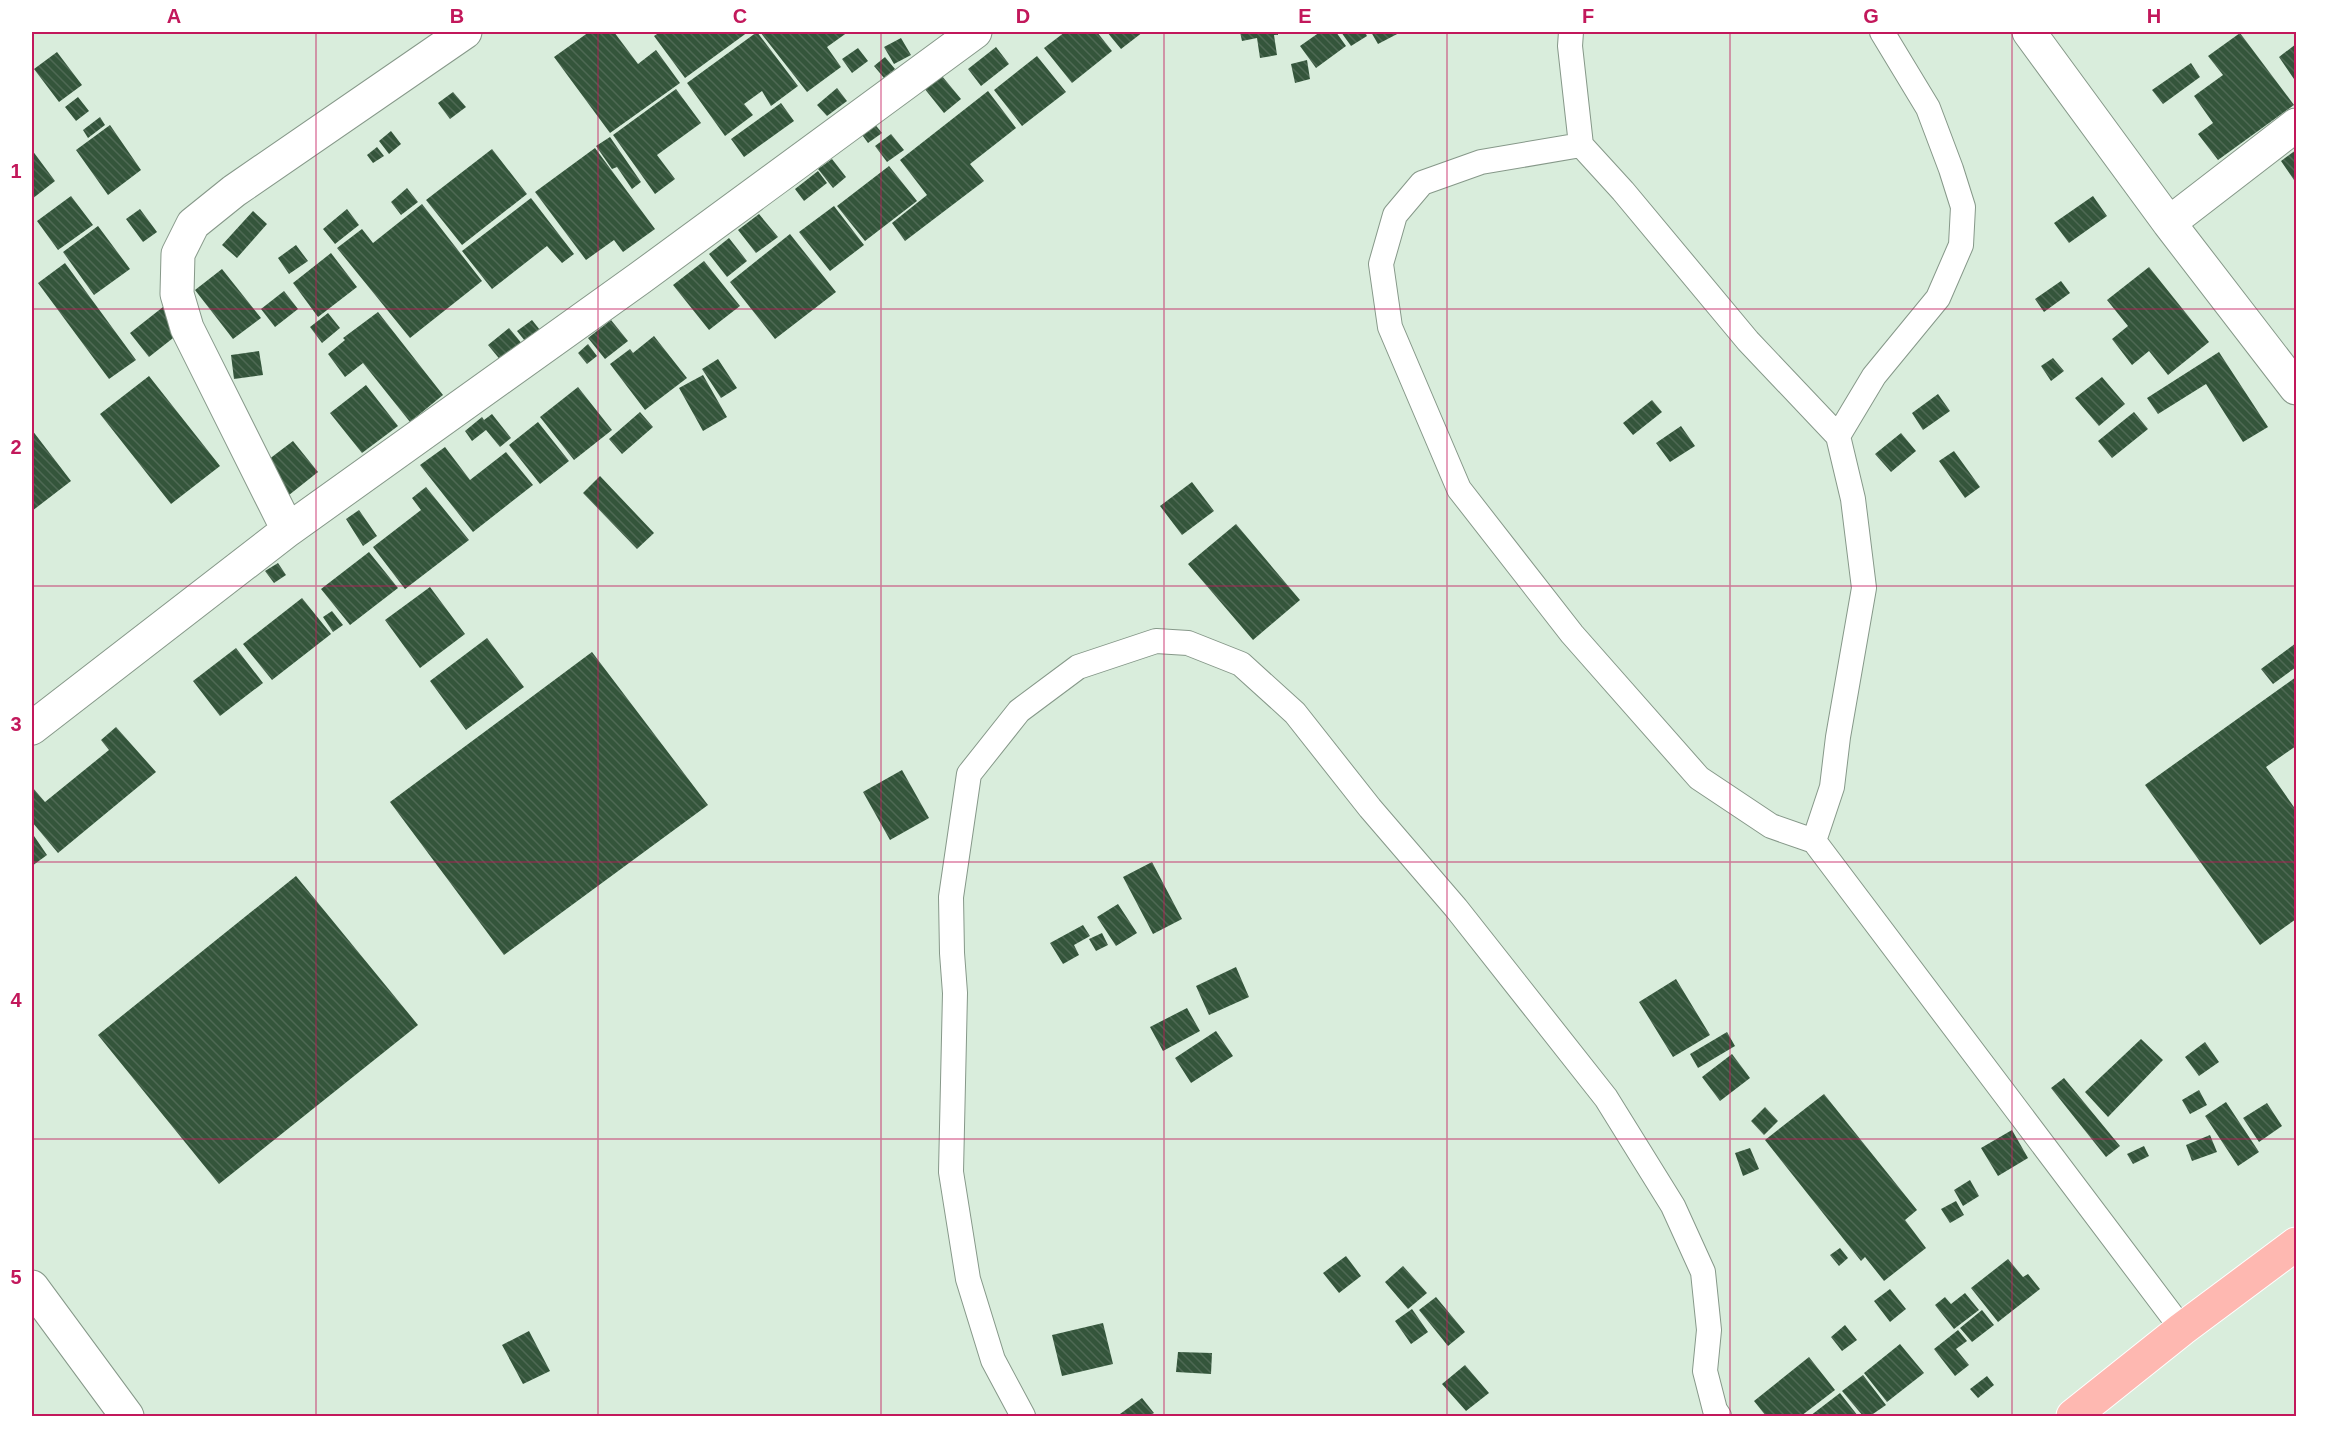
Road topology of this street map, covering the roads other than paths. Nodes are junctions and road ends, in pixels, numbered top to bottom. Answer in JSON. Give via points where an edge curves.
{"nodes":[{"id":1,"x":465,"y":32,"type":"edge"},
{"id":2,"x":975,"y":32,"type":"edge"},
{"id":3,"x":1571,"y":32,"type":"edge"},
{"id":4,"x":1882,"y":32,"type":"edge"},
{"id":5,"x":2029,"y":32,"type":"edge"},
{"id":6,"x":2296,"y":125,"type":"edge"},
{"id":7,"x":1581,"y":146,"type":"junction"},
{"id":8,"x":2169,"y":223,"type":"junction"},
{"id":9,"x":2296,"y":388,"type":"edge"},
{"id":10,"x":1838,"y":436,"type":"junction"},
{"id":11,"x":288,"y":530,"type":"junction"},
{"id":12,"x":32,"y":728,"type":"edge"},
{"id":13,"x":1815,"y":842,"type":"junction"},
{"id":14,"x":2296,"y":1244,"type":"edge"},
{"id":15,"x":32,"y":1287,"type":"edge"},
{"id":16,"x":2182,"y":1329,"type":"junction"},
{"id":17,"x":127,"y":1416,"type":"edge"},
{"id":18,"x":1023,"y":1416,"type":"edge"},
{"id":19,"x":1719,"y":1416,"type":"edge"},
{"id":20,"x":2073,"y":1416,"type":"edge"}],
"edges":[{"from":1,"to":11,"type":"street","via":[[234,191],[193,224],[178,254],[177,294],[187,328]]},
{"from":2,"to":11,"type":"street"},
{"from":3,"to":7,"type":"lane"},
{"from":4,"to":10,"type":"lane","via":[[1932,118],[1963,207],[1961,245],[1938,298],[1874,376]]},
{"from":5,"to":8,"type":"street"},
{"from":6,"to":8,"type":"street"},
{"from":7,"to":10,"type":"lane","via":[[1748,341]]},
{"from":7,"to":13,"type":"lane","via":[[1481,162],[1422,183],[1395,215],[1381,264],[1390,327],[1459,489],[1572,634],[1699,778],[1771,826]]},
{"from":8,"to":9,"type":"street"},
{"from":10,"to":13,"type":"lane","via":[[1853,499],[1864,588],[1832,787]]},
{"from":11,"to":12,"type":"street"},
{"from":13,"to":16,"type":"lane"},
{"from":14,"to":16,"type":"main road"},
{"from":15,"to":17,"type":"street"},
{"from":16,"to":20,"type":"main road"},
{"from":18,"to":19,"type":"lane","via":[[993,1360],[968,1279],[951,1172],[955,1005],[951,897],[969,774],[1019,711],[1078,667],[1156,641],[1188,643],[1241,664],[1295,713],[1606,1098],[1673,1206],[1703,1272],[1709,1330],[1705,1371]]}]}
